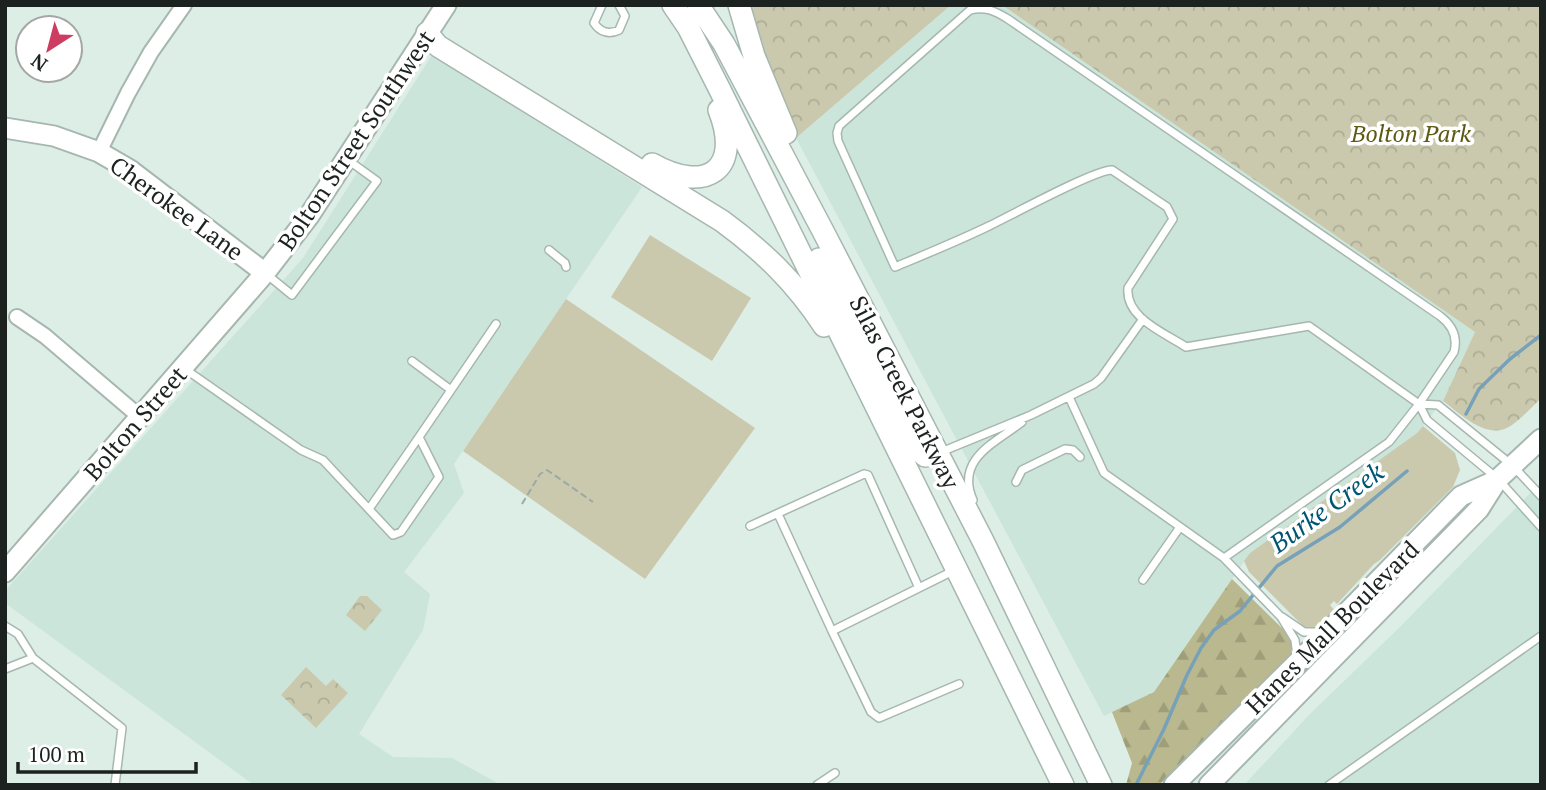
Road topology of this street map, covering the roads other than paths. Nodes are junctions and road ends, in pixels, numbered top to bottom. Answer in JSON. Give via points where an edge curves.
{"nodes":[{"id":1,"x":184,"y":5,"type":"edge"},
{"id":2,"x":446,"y":5,"type":"edge"},
{"id":3,"x":601,"y":5,"type":"edge"},
{"id":4,"x":619,"y":5,"type":"edge"},
{"id":5,"x":673,"y":5,"type":"edge"},
{"id":6,"x":698,"y":5,"type":"edge"},
{"id":7,"x":739,"y":5,"type":"edge"},
{"id":8,"x":688,"y":27,"type":"junction"},
{"id":9,"x":427,"y":33,"type":"junction"},
{"id":10,"x":5,"y":128,"type":"edge"},
{"id":11,"x":99,"y":152,"type":"junction"},
{"id":12,"x":346,"y":159,"type":"junction"},
{"id":13,"x":779,"y":208,"type":"junction"},
{"id":14,"x":824,"y":233,"type":"junction"},
{"id":15,"x":549,"y":250,"type":"dead end"},
{"id":16,"x":566,"y":267,"type":"dead end"},
{"id":17,"x":265,"y":273,"type":"junction"},
{"id":18,"x":17,"y":317,"type":"dead end"},
{"id":19,"x":1143,"y":319,"type":"junction"},
{"id":20,"x":496,"y":324,"type":"dead end"},
{"id":21,"x":412,"y":361,"type":"dead end"},
{"id":22,"x":183,"y":368,"type":"junction"},
{"id":23,"x":452,"y":390,"type":"junction"},
{"id":24,"x":1069,"y":397,"type":"junction"},
{"id":25,"x":1419,"y":404,"type":"junction"},
{"id":26,"x":1031,"y":415,"type":"junction"},
{"id":27,"x":139,"y":418,"type":"junction"},
{"id":28,"x":888,"y":430,"type":"junction"},
{"id":29,"x":419,"y":437,"type":"junction"},
{"id":30,"x":1541,"y":439,"type":"edge"},
{"id":31,"x":937,"y":454,"type":"junction"},
{"id":32,"x":1080,"y":457,"type":"dead end"},
{"id":33,"x":1513,"y":466,"type":"junction"},
{"id":34,"x":1498,"y":479,"type":"junction"},
{"id":35,"x":1016,"y":482,"type":"dead end"},
{"id":36,"x":1541,"y":496,"type":"edge"},
{"id":37,"x":369,"y":509,"type":"junction"},
{"id":38,"x":778,"y":513,"type":"junction"},
{"id":39,"x":750,"y":526,"type":"dead end"},
{"id":40,"x":1180,"y":527,"type":"junction"},
{"id":41,"x":1541,"y":527,"type":"edge"},
{"id":42,"x":983,"y":541,"type":"junction"},
{"id":43,"x":1224,"y":558,"type":"junction"},
{"id":44,"x":957,"y":569,"type":"junction"},
{"id":45,"x":5,"y":572,"type":"edge"},
{"id":46,"x":1143,"y":580,"type":"dead end"},
{"id":47,"x":919,"y":588,"type":"junction"},
{"id":48,"x":1281,"y":617,"type":"junction"},
{"id":49,"x":5,"y":626,"type":"edge"},
{"id":50,"x":832,"y":631,"type":"junction"},
{"id":51,"x":1329,"y":631,"type":"junction"},
{"id":52,"x":1539,"y":637,"type":"edge"},
{"id":53,"x":33,"y":658,"type":"junction"},
{"id":54,"x":1295,"y":665,"type":"junction"},
{"id":55,"x":5,"y":669,"type":"edge"},
{"id":56,"x":959,"y":684,"type":"dead end"},
{"id":57,"x":835,"y":773,"type":"dead end"},
{"id":58,"x":116,"y":785,"type":"edge"},
{"id":59,"x":817,"y":785,"type":"edge"},
{"id":60,"x":1063,"y":785,"type":"edge"},
{"id":61,"x":1101,"y":785,"type":"edge"},
{"id":62,"x":1174,"y":785,"type":"edge"},
{"id":63,"x":1209,"y":785,"type":"edge"},
{"id":64,"x":1329,"y":785,"type":"edge"}],
"edges":[{"from":1,"to":11,"type":"street","via":[[151,51]]},
{"from":2,"to":9,"type":"street","name":"Bolton Street Southwest"},
{"from":3,"to":4,"type":"lane","via":[[594,23],[608,33],[619,30],[624,21]]},
{"from":5,"to":8,"type":"main road","name":"Silas Creek Parkway"},
{"from":6,"to":14,"type":"main road","name":"Silas Creek Parkway","via":[[724,44]]},
{"from":7,"to":14,"type":"main road","via":[[776,113],[816,194]]},
{"from":8,"to":9,"type":"main road","via":[[693,55],[728,140],[719,167],[692,178],[661,169],[444,38]]},
{"from":8,"to":13,"type":"main road","name":"Silas Creek Parkway"},
{"from":9,"to":12,"type":"street","name":"Bolton Street Southwest"},
{"from":9,"to":28,"type":"main road","via":[[438,46],[748,239],[802,293],[853,381]]},
{"from":10,"to":11,"type":"street","name":"Cherokee Lane","via":[[54,135]]},
{"from":11,"to":17,"type":"street","name":"Cherokee Lane","via":[[130,170]]},
{"from":12,"to":17,"type":"street","name":"Bolton Street Southwest"},
{"from":12,"to":17,"type":"lane","via":[[377,181],[292,295]]},
{"from":13,"to":28,"type":"main road","name":"Silas Creek Parkway"},
{"from":13,"to":31,"type":"main road","via":[[819,258],[916,448],[925,456]]},
{"from":14,"to":31,"type":"main road","name":"Silas Creek Parkway"},
{"from":15,"to":16,"type":"lane"},
{"from":17,"to":22,"type":"street","name":"Bolton Street"},
{"from":18,"to":27,"type":"street"},
{"from":19,"to":24,"type":"lane","via":[[1101,378]]},
{"from":19,"to":25,"type":"lane","via":[[1186,347],[1309,326]]},
{"from":19,"to":25,"type":"lane","via":[[1130,305],[1128,288],[1173,219],[1171,212],[1112,170],[895,267],[838,141],[839,127],[970,10],[981,7],[996,12],[1448,322],[1455,337],[1454,352]]},
{"from":20,"to":23,"type":"lane"},
{"from":21,"to":23,"type":"lane"},
{"from":22,"to":27,"type":"street","name":"Bolton Street"},
{"from":22,"to":37,"type":"lane","via":[[301,450],[323,460]]},
{"from":23,"to":29,"type":"lane"},
{"from":24,"to":26,"type":"lane"},
{"from":24,"to":40,"type":"lane","via":[[1104,473]]},
{"from":25,"to":33,"type":"lane","via":[[1438,405]]},
{"from":25,"to":34,"type":"lane","via":[[1427,420]]},
{"from":25,"to":43,"type":"lane","via":[[1389,442]]},
{"from":26,"to":31,"type":"lane"},
{"from":26,"to":42,"type":"lane","via":[[985,449],[969,470],[968,489]]},
{"from":27,"to":45,"type":"street","name":"Bolton Street"},
{"from":28,"to":44,"type":"main road","name":"Silas Creek Parkway"},
{"from":29,"to":37,"type":"lane"},
{"from":29,"to":37,"type":"lane","via":[[439,477],[401,532],[393,535]]},
{"from":30,"to":33,"type":"street","name":"Hanes Mall Boulevard"},
{"from":31,"to":42,"type":"main road","name":"Silas Creek Parkway"},
{"from":32,"to":35,"type":"lane","via":[[1065,449],[1022,470]]},
{"from":33,"to":34,"type":"street","name":"Hanes Mall Boulevard"},
{"from":33,"to":36,"type":"lane"},
{"from":34,"to":41,"type":"lane"},
{"from":34,"to":51,"type":"street","name":"Hanes Mall Boulevard","via":[[1461,496]]},
{"from":34,"to":63,"type":"street","name":"Hanes Mall Boulevard","via":[[1479,509]]},
{"from":38,"to":39,"type":"lane"},
{"from":38,"to":47,"type":"lane","via":[[868,475]]},
{"from":38,"to":50,"type":"lane"},
{"from":40,"to":43,"type":"lane"},
{"from":40,"to":46,"type":"lane"},
{"from":42,"to":61,"type":"main road","name":"Silas Creek Parkway"},
{"from":43,"to":48,"type":"lane"},
{"from":44,"to":47,"type":"lane"},
{"from":44,"to":60,"type":"main road","name":"Silas Creek Parkway"},
{"from":47,"to":50,"type":"lane"},
{"from":48,"to":51,"type":"lane","via":[[1304,632]]},
{"from":48,"to":54,"type":"lane","via":[[1295,640]]},
{"from":49,"to":53,"type":"lane","via":[[18,634]]},
{"from":50,"to":56,"type":"lane","via":[[871,712],[879,718]]},
{"from":51,"to":54,"type":"street","name":"Hanes Mall Boulevard"},
{"from":52,"to":64,"type":"lane"},
{"from":53,"to":55,"type":"lane"},
{"from":53,"to":58,"type":"lane","via":[[122,728]]},
{"from":54,"to":62,"type":"street","name":"Hanes Mall Boulevard"},
{"from":57,"to":59,"type":"lane"}]}
